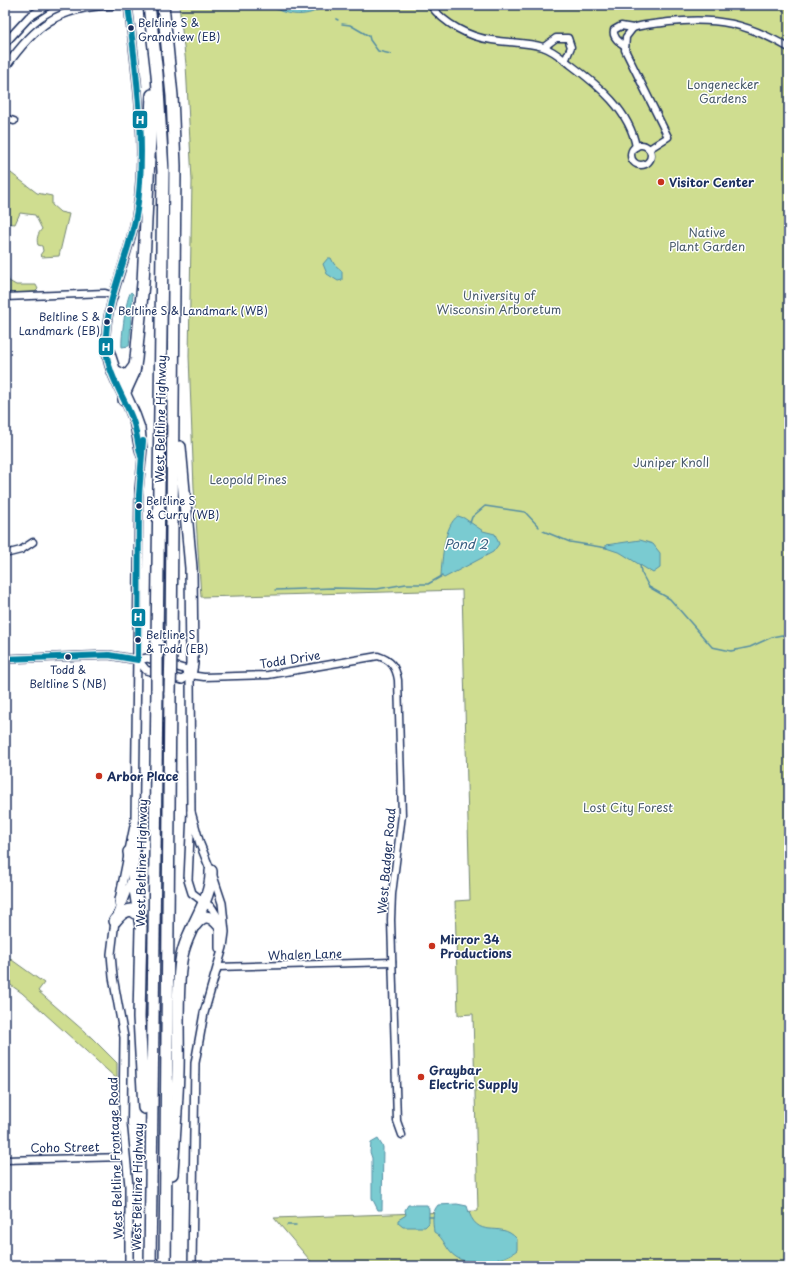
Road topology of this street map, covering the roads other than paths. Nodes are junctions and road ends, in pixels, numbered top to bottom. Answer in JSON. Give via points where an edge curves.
{"nodes":[{"id":1,"x":48,"y":5,"type":"edge"},
{"id":2,"x":112,"y":5,"type":"edge"},
{"id":3,"x":124,"y":5,"type":"edge"},
{"id":4,"x":128,"y":5,"type":"edge"},
{"id":5,"x":149,"y":5,"type":"edge"},
{"id":6,"x":163,"y":5,"type":"edge"},
{"id":7,"x":430,"y":5,"type":"edge"},
{"id":8,"x":86,"y":6,"type":"edge"},
{"id":9,"x":633,"y":28,"type":"junction"},
{"id":10,"x":152,"y":31,"type":"junction"},
{"id":11,"x":5,"y":43,"type":"edge"},
{"id":12,"x":625,"y":46,"type":"junction"},
{"id":13,"x":544,"y":48,"type":"junction"},
{"id":14,"x":789,"y":48,"type":"edge"},
{"id":15,"x":565,"y":61,"type":"junction"},
{"id":16,"x":6,"y":66,"type":"edge"},
{"id":17,"x":5,"y":118,"type":"edge"},
{"id":18,"x":14,"y":121,"type":"dead end"},
{"id":19,"x":636,"y":147,"type":"junction"},
{"id":20,"x":649,"y":149,"type":"junction"},
{"id":21,"x":114,"y":296,"type":"junction"},
{"id":22,"x":5,"y":297,"type":"edge"},
{"id":23,"x":106,"y":338,"type":"junction"},
{"id":24,"x":174,"y":352,"type":"junction"},
{"id":25,"x":135,"y":366,"type":"junction"},
{"id":26,"x":117,"y":372,"type":"junction"},
{"id":27,"x":124,"y":396,"type":"junction"},
{"id":28,"x":33,"y":542,"type":"dead end"},
{"id":29,"x":5,"y":554,"type":"edge"},
{"id":30,"x":5,"y":659,"type":"edge"},
{"id":31,"x":138,"y":660,"type":"junction"},
{"id":32,"x":391,"y":663,"type":"joint"},
{"id":33,"x":190,"y":675,"type":"junction"},
{"id":34,"x":191,"y":812,"type":"junction"},
{"id":35,"x":135,"y":820,"type":"junction"},
{"id":36,"x":129,"y":852,"type":"junction"},
{"id":37,"x":211,"y":870,"type":"junction"},
{"id":38,"x":133,"y":876,"type":"junction"},
{"id":39,"x":204,"y":902,"type":"junction"},
{"id":40,"x":120,"y":907,"type":"junction"},
{"id":41,"x":140,"y":916,"type":"junction"},
{"id":42,"x":115,"y":922,"type":"junction"},
{"id":43,"x":219,"y":925,"type":"junction"},
{"id":44,"x":190,"y":930,"type":"junction"},
{"id":45,"x":392,"y":962,"type":"junction"},
{"id":46,"x":218,"y":967,"type":"junction"},
{"id":47,"x":402,"y":1135,"type":"dead end"},
{"id":48,"x":126,"y":1157,"type":"junction"},
{"id":49,"x":5,"y":1160,"type":"edge"},
{"id":50,"x":150,"y":1218,"type":"junction"},
{"id":51,"x":129,"y":1266,"type":"edge"},
{"id":52,"x":150,"y":1266,"type":"edge"},
{"id":53,"x":165,"y":1266,"type":"edge"},
{"id":54,"x":192,"y":1266,"type":"edge"}],
"edges":[{"from":1,"to":11,"type":"street","via":[[29,17]]},
{"from":2,"to":8,"type":"street"},
{"from":3,"to":4,"type":"street"},
{"from":4,"to":21,"type":"street","name":"West Beltline Frontage Road","via":[[138,111],[140,175],[134,228]]},
{"from":5,"to":10,"type":"highway","name":"West Beltline Highway"},
{"from":6,"to":24,"type":"highway","name":"West Beltline Highway","via":[[172,96],[175,166]]},
{"from":7,"to":13,"type":"street","via":[[454,27],[475,36]]},
{"from":8,"to":16,"type":"street","via":[[72,10],[42,26],[28,38]]},
{"from":9,"to":12,"type":"street","via":[[626,37]]},
{"from":9,"to":12,"type":"street","via":[[621,26],[614,30],[616,39]]},
{"from":9,"to":14,"type":"street","via":[[683,21],[719,21],[744,26]]},
{"from":10,"to":25,"type":"highway","via":[[152,109],[143,283]]},
{"from":10,"to":50,"type":"highway","name":"West Beltline Highway","bridge":true,"via":[[163,171]]},
{"from":12,"to":20,"type":"street","via":[[668,137]]},
{"from":13,"to":15,"type":"street"},
{"from":13,"to":15,"type":"street","via":[[556,38],[568,38],[571,47]]},
{"from":15,"to":19,"type":"street","via":[[598,86],[617,107]]},
{"from":17,"to":18,"type":"street"},
{"from":19,"to":20,"type":"street","via":[[644,145]]},
{"from":19,"to":20,"type":"street","via":[[632,152],[632,158],[635,163],[641,165],[650,161],[652,155]]},
{"from":21,"to":22,"type":"street","via":[[105,293]]},
{"from":21,"to":23,"type":"street","name":"West Beltline Frontage Road","via":[[108,316]]},
{"from":23,"to":26,"type":"street","name":"West Beltline Frontage Road"},
{"from":23,"to":27,"type":"street","name":"West Beltline Frontage Road","via":[[113,378]]},
{"from":24,"to":33,"type":"highway","via":[[192,579]]},
{"from":24,"to":53,"type":"highway","name":"West Beltline Highway","bridge":true},
{"from":25,"to":26,"type":"highway","via":[[128,375]]},
{"from":25,"to":27,"type":"highway"},
{"from":26,"to":27,"type":"street","name":"West Beltline Frontage Road"},
{"from":27,"to":31,"type":"street","name":"West Beltline Frontage Road","via":[[136,414],[141,428],[143,449]]},
{"from":28,"to":29,"type":"street","via":[[21,550]]},
{"from":30,"to":31,"type":"street","name":"Todd Drive","via":[[109,655]]},
{"from":31,"to":33,"type":"street","name":"Todd Drive","via":[[147,658],[184,669]]},
{"from":31,"to":33,"type":"street","name":"Todd Drive","via":[[146,670],[182,680]]},
{"from":31,"to":35,"type":"street","name":"West Beltline Frontage Road"},
{"from":32,"to":33,"type":"street","name":"Todd Drive","via":[[378,656],[268,675]]},
{"from":32,"to":45,"type":"street","name":"West Badger Road","via":[[397,671],[398,680],[402,815],[392,894]]},
{"from":33,"to":34,"type":"street"},
{"from":34,"to":37,"type":"street"},
{"from":34,"to":39,"type":"street","via":[[188,880],[192,892]]},
{"from":35,"to":36,"type":"street","name":"West Beltline Frontage Road"},
{"from":35,"to":38,"type":"street","name":"West Beltline Frontage Road","via":[[137,843]]},
{"from":36,"to":38,"type":"highway"},
{"from":36,"to":40,"type":"street","name":"West Beltline Frontage Road","via":[[119,900]]},
{"from":37,"to":39,"type":"highway","via":[[211,887]]},
{"from":37,"to":46,"type":"street","via":[[224,918],[223,947]]},
{"from":38,"to":40,"type":"street","name":"West Beltline Frontage Road"},
{"from":38,"to":41,"type":"highway"},
{"from":39,"to":43,"type":"street","via":[[217,916]]},
{"from":39,"to":44,"type":"highway"},
{"from":40,"to":42,"type":"street","name":"West Beltline Frontage Road"},
{"from":41,"to":42,"type":"highway","via":[[132,910],[126,911],[119,915]]},
{"from":41,"to":50,"type":"highway","via":[[142,939],[139,1017]]},
{"from":42,"to":48,"type":"street","name":"West Beltline Frontage Road","via":[[111,962],[124,1037],[123,1124]]},
{"from":43,"to":44,"type":"highway","via":[[212,918],[203,917]]},
{"from":43,"to":46,"type":"street"},
{"from":44,"to":53,"type":"highway","via":[[180,973],[177,1099]]},
{"from":45,"to":46,"type":"street","name":"Whalen Lane"},
{"from":45,"to":47,"type":"street","name":"West Badger Road","via":[[397,1121]]},
{"from":46,"to":54,"type":"street","via":[[204,1013],[195,1063]]},
{"from":48,"to":49,"type":"street","name":"Coho Street"},
{"from":48,"to":51,"type":"street","name":"West Beltline Frontage Road","via":[[129,1186]]},
{"from":50,"to":52,"type":"highway","name":"West Beltline Highway"}]}
